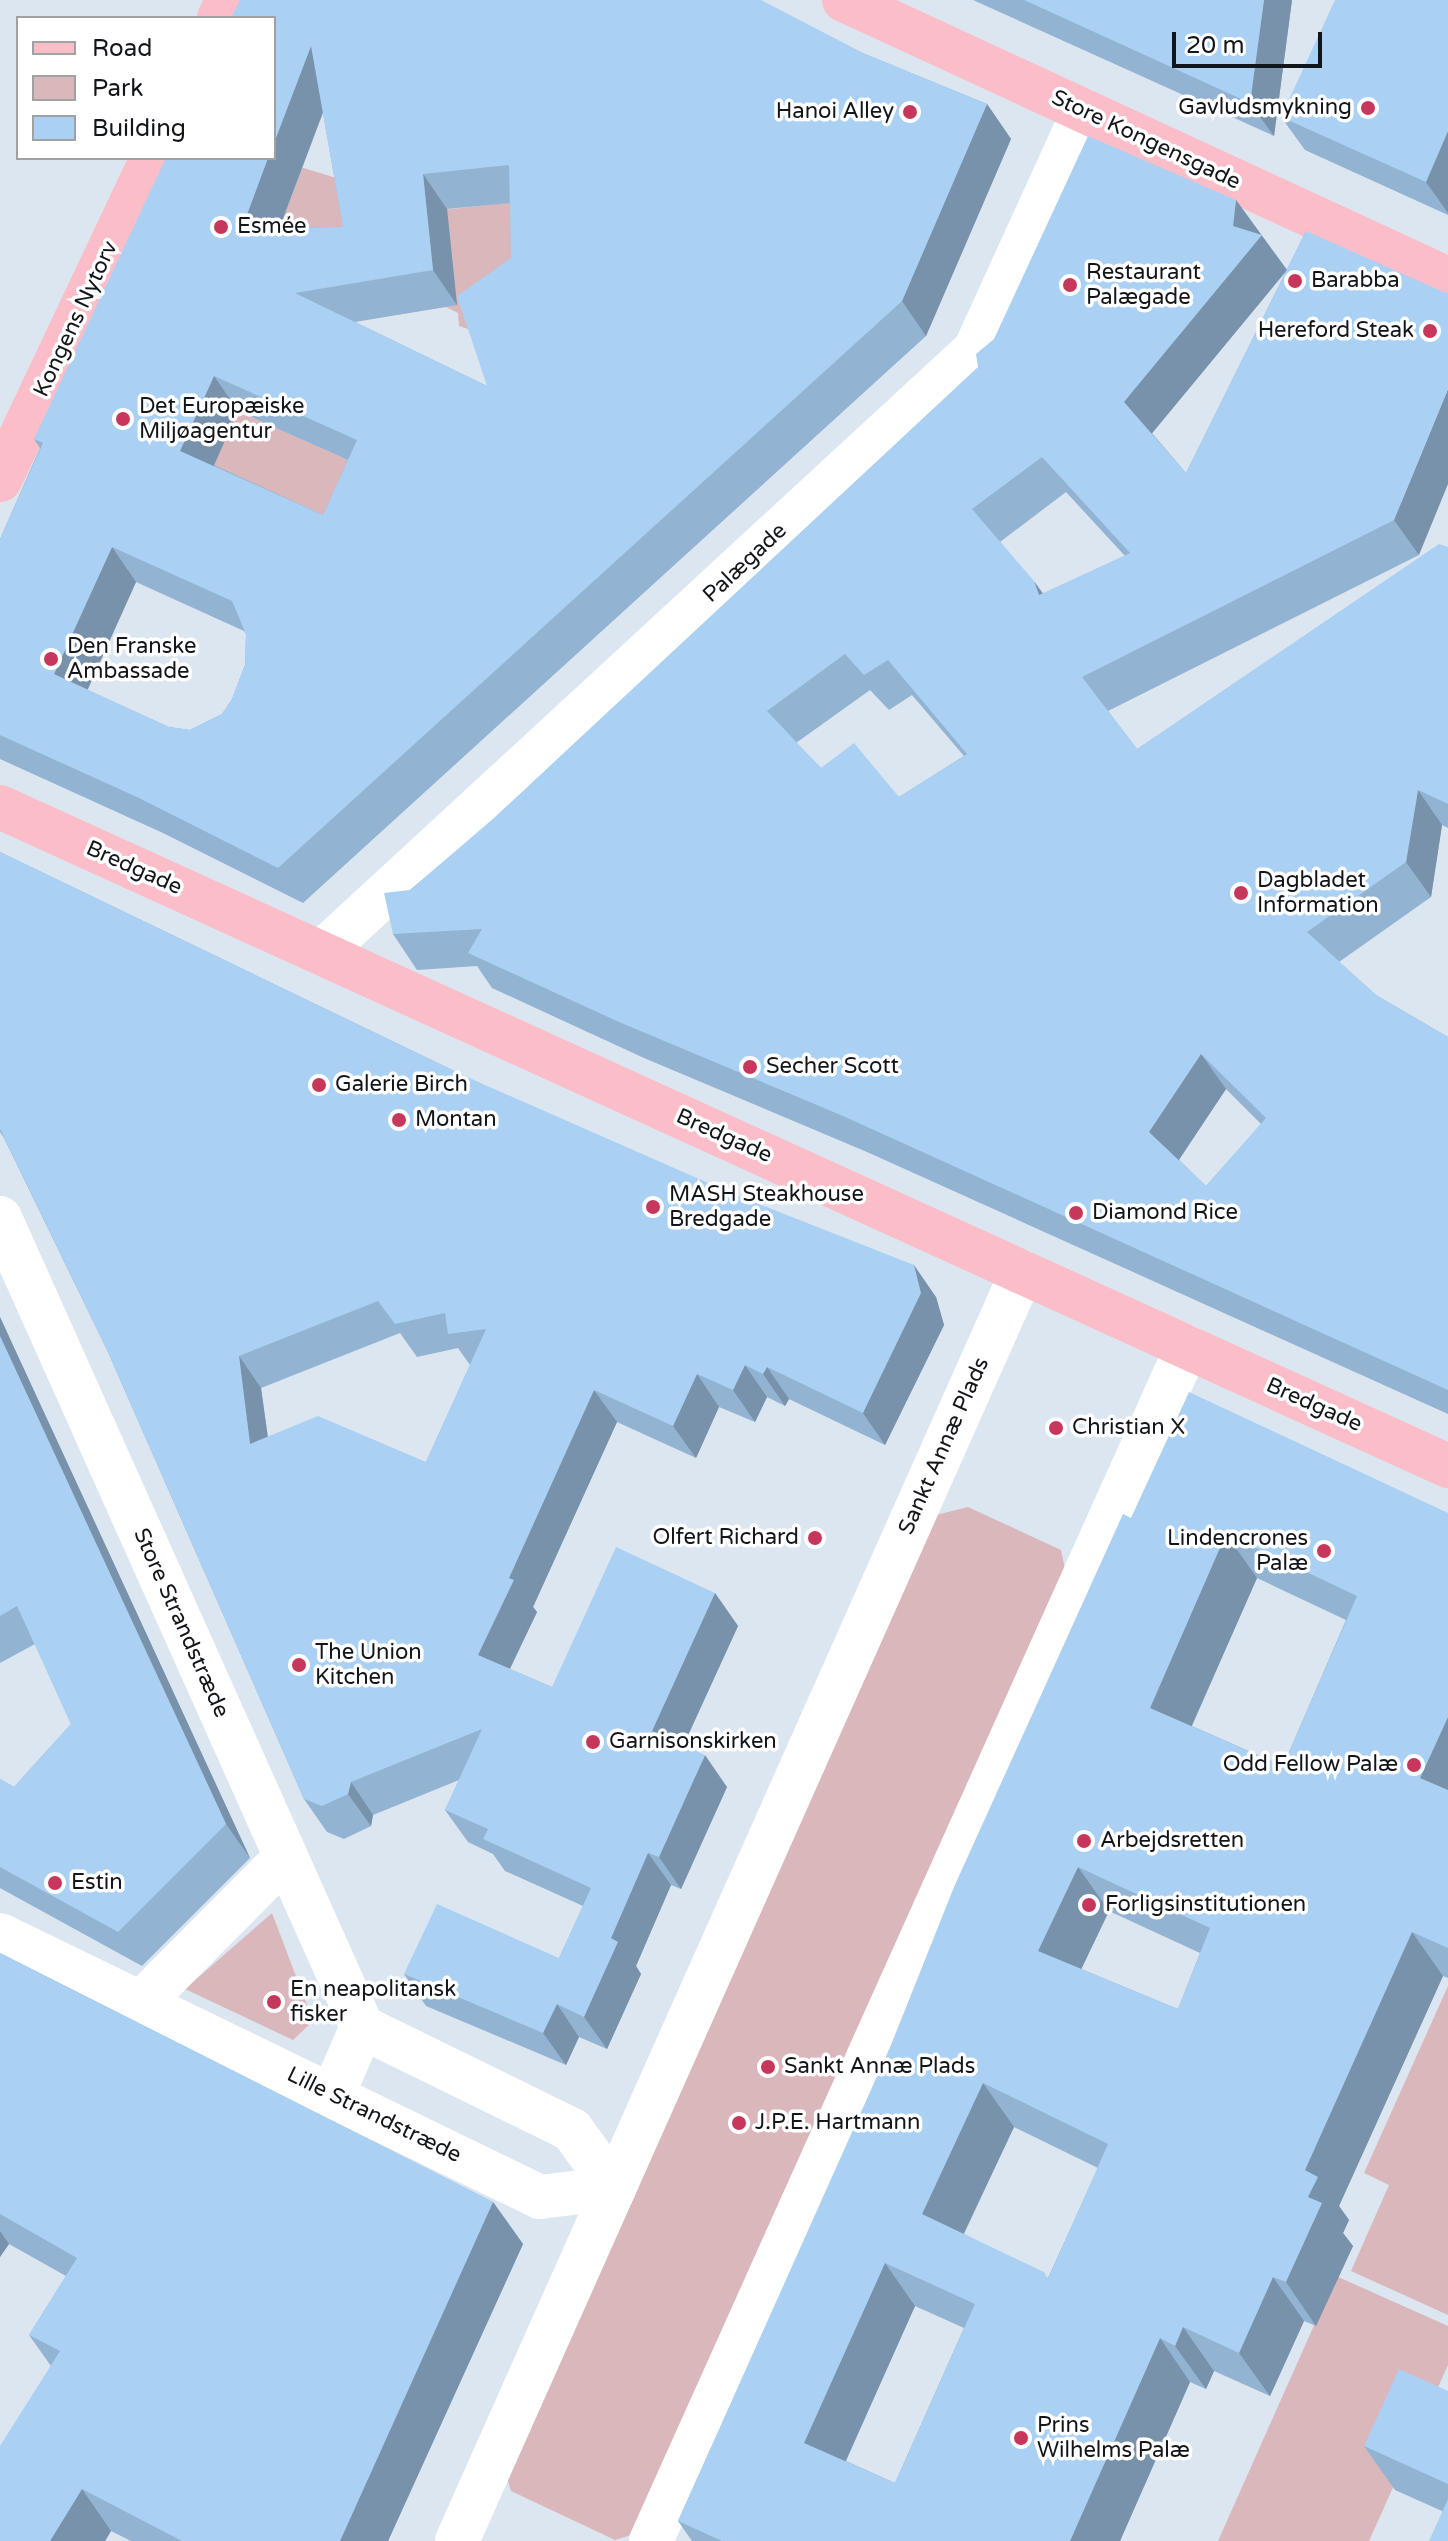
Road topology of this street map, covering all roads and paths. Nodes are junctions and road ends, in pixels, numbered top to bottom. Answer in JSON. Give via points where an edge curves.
{"nodes":[{"id":1,"x":844,"y":0,"type":"edge"},
{"id":2,"x":1084,"y":111,"type":"junction"},
{"id":3,"x":151,"y":160,"type":"edge"},
{"id":4,"x":1448,"y":279,"type":"edge"},
{"id":5,"x":0,"y":480,"type":"edge"},
{"id":6,"x":0,"y":807,"type":"edge"},
{"id":7,"x":321,"y":953,"type":"junction"},
{"id":8,"x":0,"y":1218,"type":"edge"},
{"id":9,"x":1022,"y":1272,"type":"junction"},
{"id":10,"x":1187,"y":1347,"type":"junction"},
{"id":11,"x":1448,"y":1466,"type":"edge"},
{"id":12,"x":286,"y":1857,"type":"junction"},
{"id":13,"x":0,"y":1935,"type":"edge"},
{"id":14,"x":140,"y":2004,"type":"junction"},
{"id":15,"x":362,"y":2027,"type":"junction"},
{"id":16,"x":333,"y":2094,"type":"junction"},
{"id":17,"x":614,"y":2188,"type":"junction"},
{"id":18,"x":457,"y":2541,"type":"edge"},
{"id":19,"x":651,"y":2541,"type":"edge"}],
"edges":[{"from":1,"to":2,"type":"main road","name":"Store Kongensgade"},
{"from":2,"to":4,"type":"main road","name":"Store Kongensgade"},
{"from":2,"to":7,"type":"street","name":"Palægade","via":[[975,350]]},
{"from":3,"to":5,"type":"main road","name":"Kongens Nytorv"},
{"from":6,"to":7,"type":"main road","name":"Bredgade"},
{"from":7,"to":9,"type":"main road","name":"Bredgade"},
{"from":8,"to":12,"type":"street","name":"Store Strandstræde"},
{"from":9,"to":10,"type":"main road","name":"Bredgade"},
{"from":9,"to":17,"type":"street","name":"Sankt Annæ Plads"},
{"from":10,"to":11,"type":"main road","name":"Bredgade"},
{"from":10,"to":19,"type":"street"},
{"from":12,"to":14,"type":"street"},
{"from":12,"to":15,"type":"street","name":"Store Strandstræde"},
{"from":13,"to":14,"type":"street","name":"Lille Strandstræde"},
{"from":14,"to":16,"type":"street","name":"Lille Strandstræde"},
{"from":15,"to":16,"type":"street"},
{"from":15,"to":17,"type":"street","via":[[572,2130]]},
{"from":16,"to":17,"type":"street","name":"Lille Strandstræde","via":[[540,2197]]},
{"from":17,"to":18,"type":"street","name":"Sankt Annæ Plads"}]}
